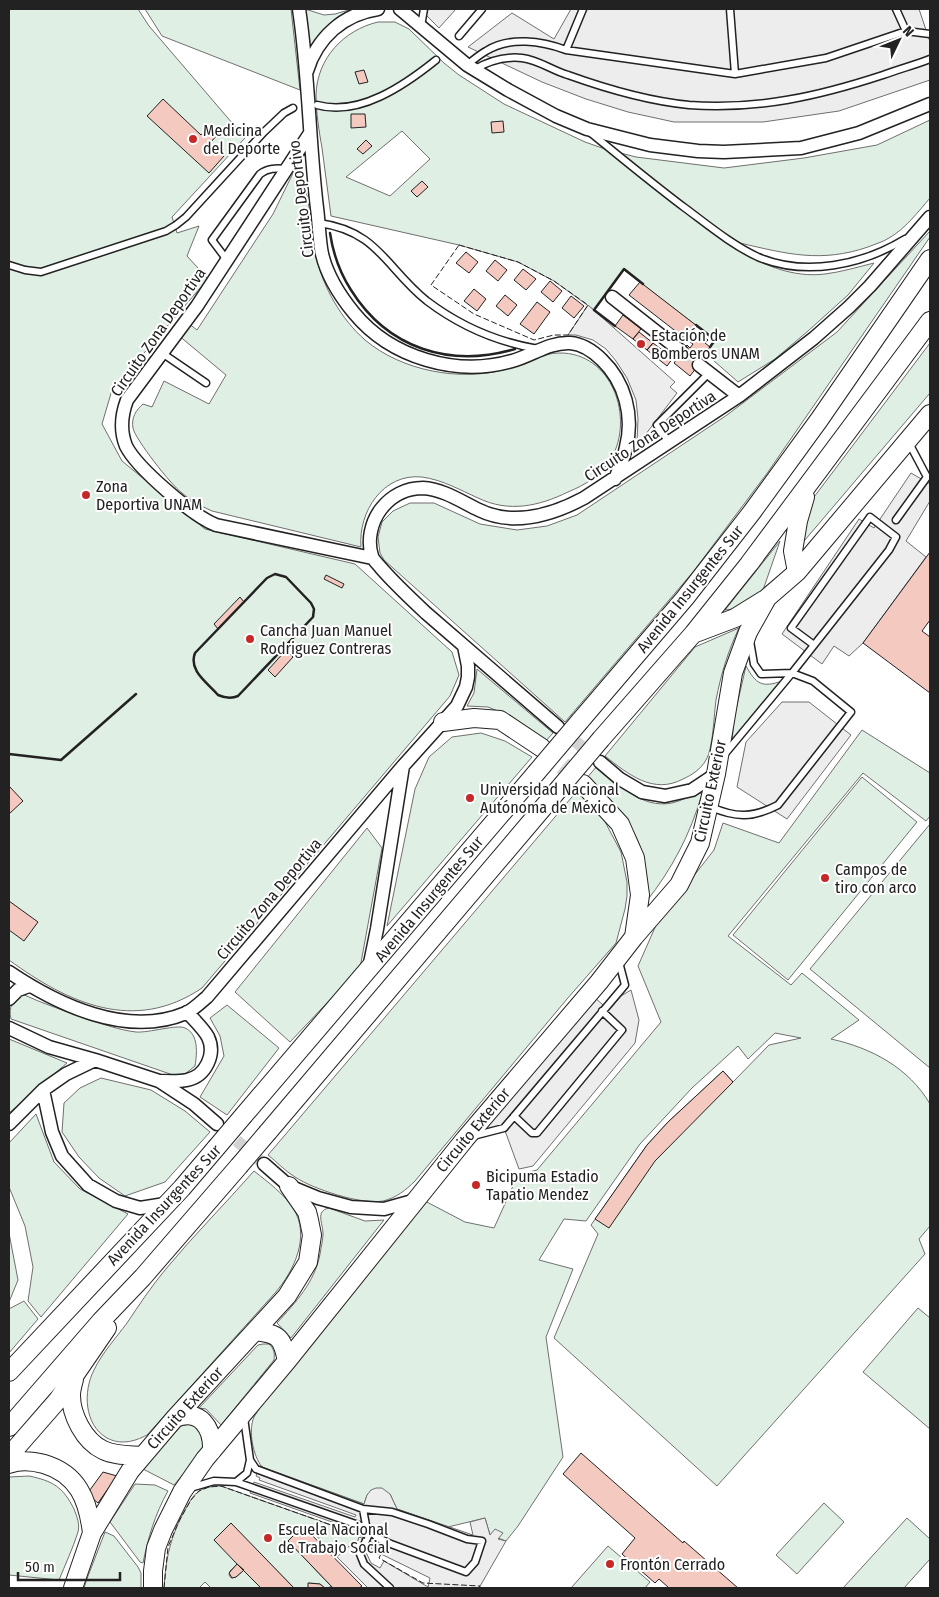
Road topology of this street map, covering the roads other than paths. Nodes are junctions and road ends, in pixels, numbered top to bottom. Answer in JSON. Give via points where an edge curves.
{"nodes":[{"id":1,"x":298,"y":9,"type":"edge"},
{"id":2,"x":378,"y":9,"type":"edge"},
{"id":3,"x":424,"y":9,"type":"edge"},
{"id":4,"x":482,"y":9,"type":"edge"},
{"id":5,"x":583,"y":9,"type":"edge"},
{"id":6,"x":730,"y":9,"type":"edge"},
{"id":7,"x":896,"y":9,"type":"edge"},
{"id":8,"x":397,"y":10,"type":"edge"},
{"id":9,"x":421,"y":28,"type":"junction"},
{"id":10,"x":906,"y":30,"type":"junction"},
{"id":11,"x":930,"y":34,"type":"edge"},
{"id":12,"x":459,"y":36,"type":"dead end"},
{"id":13,"x":566,"y":50,"type":"junction"},
{"id":14,"x":930,"y":59,"type":"edge"},
{"id":15,"x":436,"y":60,"type":"dead end"},
{"id":16,"x":467,"y":64,"type":"junction"},
{"id":17,"x":306,"y":74,"type":"junction"},
{"id":18,"x":735,"y":74,"type":"junction"},
{"id":19,"x":930,"y":104,"type":"edge"},
{"id":20,"x":317,"y":106,"type":"dead end"},
{"id":21,"x":294,"y":108,"type":"dead end"},
{"id":22,"x":310,"y":127,"type":"junction"},
{"id":23,"x":588,"y":129,"type":"junction"},
{"id":24,"x":286,"y":169,"type":"junction"},
{"id":25,"x":930,"y":217,"type":"edge"},
{"id":26,"x":319,"y":223,"type":"junction"},
{"id":27,"x":917,"y":232,"type":"junction"},
{"id":28,"x":930,"y":259,"type":"edge"},
{"id":29,"x":227,"y":260,"type":"junction"},
{"id":30,"x":9,"y":265,"type":"edge"},
{"id":31,"x":612,"y":297,"type":"dead end"},
{"id":32,"x":930,"y":321,"type":"edge"},
{"id":33,"x":541,"y":350,"type":"junction"},
{"id":34,"x":682,"y":352,"type":"tunnel mouth"},
{"id":35,"x":162,"y":353,"type":"junction"},
{"id":36,"x":699,"y":365,"type":"tunnel mouth"},
{"id":37,"x":709,"y":373,"type":"junction"},
{"id":38,"x":206,"y":383,"type":"dead end"},
{"id":39,"x":739,"y":396,"type":"junction"},
{"id":40,"x":930,"y":414,"type":"edge"},
{"id":41,"x":930,"y":420,"type":"edge"},
{"id":42,"x":910,"y":436,"type":"junction"},
{"id":43,"x":669,"y":442,"type":"junction"},
{"id":44,"x":615,"y":479,"type":"junction"},
{"id":45,"x":809,"y":486,"type":"junction"},
{"id":46,"x":896,"y":520,"type":"dead end"},
{"id":47,"x":372,"y":558,"type":"junction"},
{"id":48,"x":797,"y":572,"type":"junction"},
{"id":49,"x":767,"y":598,"type":"junction"},
{"id":50,"x":748,"y":632,"type":"junction"},
{"id":51,"x":693,"y":634,"type":"junction"},
{"id":52,"x":814,"y":645,"type":"junction"},
{"id":53,"x":464,"y":646,"type":"junction"},
{"id":54,"x":792,"y":673,"type":"junction"},
{"id":55,"x":443,"y":722,"type":"junction"},
{"id":56,"x":558,"y":727,"type":"tunnel mouth"},
{"id":57,"x":542,"y":748,"type":"tunnel mouth"},
{"id":58,"x":600,"y":762,"type":"tunnel mouth"},
{"id":59,"x":404,"y":766,"type":"junction"},
{"id":60,"x":717,"y":769,"type":"junction"},
{"id":61,"x":583,"y":784,"type":"tunnel mouth"},
{"id":62,"x":709,"y":806,"type":"junction"},
{"id":63,"x":634,"y":937,"type":"junction"},
{"id":64,"x":618,"y":958,"type":"junction"},
{"id":65,"x":368,"y":970,"type":"junction"},
{"id":66,"x":9,"y":972,"type":"edge"},
{"id":67,"x":29,"y":986,"type":"junction"},
{"id":68,"x":9,"y":999,"type":"edge"},
{"id":69,"x":602,"y":1011,"type":"junction"},
{"id":70,"x":187,"y":1012,"type":"junction"},
{"id":71,"x":9,"y":1028,"type":"edge"},
{"id":72,"x":95,"y":1060,"type":"junction"},
{"id":73,"x":159,"y":1081,"type":"junction"},
{"id":74,"x":43,"y":1090,"type":"junction"},
{"id":75,"x":514,"y":1116,"type":"junction"},
{"id":76,"x":9,"y":1124,"type":"edge"},
{"id":77,"x":217,"y":1124,"type":"tunnel mouth"},
{"id":78,"x":465,"y":1139,"type":"junction"},
{"id":79,"x":264,"y":1164,"type":"tunnel mouth"},
{"id":80,"x":289,"y":1186,"type":"junction"},
{"id":81,"x":416,"y":1200,"type":"junction"},
{"id":82,"x":165,"y":1204,"type":"junction"},
{"id":83,"x":143,"y":1277,"type":"junction"},
{"id":84,"x":255,"y":1331,"type":"junction"},
{"id":85,"x":287,"y":1361,"type":"junction"},
{"id":86,"x":9,"y":1372,"type":"edge"},
{"id":87,"x":74,"y":1378,"type":"junction"},
{"id":88,"x":244,"y":1414,"type":"junction"},
{"id":89,"x":175,"y":1418,"type":"junction"},
{"id":90,"x":9,"y":1427,"type":"edge"},
{"id":91,"x":212,"y":1451,"type":"junction"},
{"id":92,"x":9,"y":1456,"type":"edge"},
{"id":93,"x":142,"y":1456,"type":"junction"},
{"id":94,"x":250,"y":1460,"type":"junction"},
{"id":95,"x":9,"y":1464,"type":"edge"},
{"id":96,"x":236,"y":1482,"type":"junction"},
{"id":97,"x":182,"y":1492,"type":"junction"},
{"id":98,"x":363,"y":1509,"type":"junction"},
{"id":99,"x":366,"y":1528,"type":"junction"},
{"id":100,"x":92,"y":1533,"type":"junction"},
{"id":101,"x":73,"y":1588,"type":"edge"},
{"id":102,"x":153,"y":1588,"type":"edge"},
{"id":103,"x":390,"y":1588,"type":"edge"}],
"edges":[{"from":1,"to":17,"type":"street"},
{"from":2,"to":17,"type":"street","via":[[353,16],[332,30],[316,50]]},
{"from":3,"to":9,"type":"lane"},
{"from":4,"to":12,"type":"lane"},
{"from":5,"to":13,"type":"lane"},
{"from":6,"to":18,"type":"lane"},
{"from":7,"to":10,"type":"lane"},
{"from":8,"to":9,"type":"street"},
{"from":9,"to":16,"type":"street"},
{"from":10,"to":11,"type":"lane"},
{"from":10,"to":18,"type":"lane","via":[[826,58]]},
{"from":13,"to":16,"type":"lane","via":[[532,42],[509,43],[487,50]]},
{"from":13,"to":18,"type":"lane"},
{"from":14,"to":16,"type":"lane","via":[[838,90],[791,100],[740,105],[689,105],[638,97],[520,58]]},
{"from":15,"to":20,"type":"lane","via":[[407,82],[370,101],[336,108]]},
{"from":16,"to":23,"type":"street","via":[[556,116]]},
{"from":17,"to":22,"type":"street"},
{"from":19,"to":23,"type":"street","via":[[859,133],[800,148],[698,151],[650,145]]},
{"from":21,"to":30,"type":"lane","via":[[264,132],[186,217],[166,231],[41,272]]},
{"from":22,"to":24,"type":"street","name":"Circuito Zona Deportiva"},
{"from":22,"to":26,"type":"street","name":"Circuito Deportivo"},
{"from":23,"to":27,"type":"lane","via":[[696,217],[732,242],[770,261],[796,266],[837,265],[879,252]]},
{"from":24,"to":29,"type":"street","name":"Circuito Zona Deportiva"},
{"from":24,"to":29,"type":"lane","via":[[265,170],[260,174],[212,240]]},
{"from":25,"to":27,"type":"street","name":"Circuito Zona Deportiva"},
{"from":26,"to":33,"type":"lane","via":[[341,227],[362,237],[426,300],[462,324],[500,340]]},
{"from":26,"to":33,"type":"street","name":"Circuito Deportivo","via":[[322,254],[345,302],[369,328],[398,348],[430,361],[478,367],[511,362]]},
{"from":27,"to":39,"type":"street","name":"Circuito Zona Deportiva","via":[[838,318]]},
{"from":28,"to":65,"type":"main road","name":"Avenida Insurgentes Sur","bridge":true,"via":[[819,420],[685,598]]},
{"from":29,"to":35,"type":"street","name":"Circuito Zona Deportiva"},
{"from":31,"to":34,"type":"street"},
{"from":32,"to":45,"type":"main road","name":"Avenida Insurgentes Sur"},
{"from":33,"to":44,"type":"street","name":"Circuito Deportivo","via":[[564,343],[580,345],[596,353],[616,376],[625,397],[628,423],[626,449]]},
{"from":35,"to":38,"type":"lane"},
{"from":35,"to":47,"type":"street","name":"Circuito Zona Deportiva","via":[[126,400],[122,419],[127,447],[156,480],[201,518],[216,525]]},
{"from":36,"to":37,"type":"street"},
{"from":37,"to":39,"type":"street"},
{"from":37,"to":43,"type":"lane","via":[[658,425]]},
{"from":39,"to":43,"type":"street","name":"Circuito Zona Deportiva"},
{"from":40,"to":42,"type":"main road","name":"Circuito Exterior"},
{"from":41,"to":42,"type":"lane"},
{"from":42,"to":46,"type":"lane","via":[[927,476]]},
{"from":42,"to":48,"type":"main road","name":"Circuito Exterior"},
{"from":43,"to":44,"type":"street","name":"Circuito Zona Deportiva"},
{"from":44,"to":47,"type":"street","name":"Circuito Zona Deportiva","via":[[559,510],[531,517],[504,517],[437,491],[423,488],[408,490],[392,498],[375,519],[370,538]]},
{"from":45,"to":48,"type":"main road","via":[[793,551]]},
{"from":45,"to":51,"type":"main road","name":"Avenida Insurgentes Sur"},
{"from":47,"to":53,"type":"street","via":[[399,588]]},
{"from":48,"to":49,"type":"main road","name":"Circuito Exterior"},
{"from":49,"to":50,"type":"main road","name":"Circuito Exterior"},
{"from":49,"to":51,"type":"main road","via":[[735,618]]},
{"from":50,"to":54,"type":"lane","via":[[754,664],[761,674]]},
{"from":50,"to":60,"type":"main road","name":"Circuito Exterior","via":[[733,673]]},
{"from":51,"to":83,"type":"main road","name":"Avenida Insurgentes Sur","bridge":true},
{"from":52,"to":52,"type":"lane","via":[[896,537],[870,517],[791,628]]},
{"from":52,"to":54,"type":"lane"},
{"from":53,"to":55,"type":"street","name":"Circuito Zona Deportiva","via":[[468,666],[466,687],[457,706]]},
{"from":53,"to":56,"type":"street"},
{"from":54,"to":60,"type":"lane"},
{"from":54,"to":62,"type":"lane","via":[[813,681],[851,712],[778,805],[749,815],[728,814]]},
{"from":55,"to":57,"type":"main road","via":[[474,718],[500,720]]},
{"from":55,"to":59,"type":"street","name":"Circuito Zona Deportiva"},
{"from":58,"to":60,"type":"street","via":[[642,792],[665,796],[692,790]]},
{"from":59,"to":65,"type":"street"},
{"from":59,"to":70,"type":"street","name":"Circuito Zona Deportiva","via":[[207,997]]},
{"from":60,"to":62,"type":"main road","name":"Circuito Exterior"},
{"from":61,"to":63,"type":"main road","via":[[620,824],[635,858],[640,895]]},
{"from":62,"to":63,"type":"main road","name":"Circuito Exterior","via":[[700,843],[679,884]]},
{"from":63,"to":64,"type":"main road","name":"Circuito Exterior"},
{"from":64,"to":69,"type":"lane","via":[[625,985]]},
{"from":64,"to":78,"type":"main road","name":"Circuito Exterior"},
{"from":65,"to":82,"type":"main road","name":"Avenida Insurgentes Sur","bridge":true},
{"from":66,"to":67,"type":"street","name":"Circuito Zona Deportiva"},
{"from":67,"to":68,"type":"street","via":[[18,990]]},
{"from":67,"to":70,"type":"street","name":"Circuito Zona Deportiva","via":[[115,1020],[151,1021]]},
{"from":69,"to":75,"type":"lane"},
{"from":69,"to":75,"type":"lane","via":[[622,1030],[537,1133],[532,1133]]},
{"from":70,"to":73,"type":"street","via":[[208,1036],[211,1050],[208,1063],[194,1078]]},
{"from":71,"to":72,"type":"street","via":[[49,1047]]},
{"from":72,"to":73,"type":"street"},
{"from":72,"to":74,"type":"street"},
{"from":73,"to":77,"type":"street"},
{"from":74,"to":76,"type":"street"},
{"from":74,"to":82,"type":"street","via":[[52,1132],[62,1156],[88,1185],[140,1208]]},
{"from":75,"to":78,"type":"lane","via":[[504,1128]]},
{"from":78,"to":81,"type":"main road","name":"Circuito Exterior"},
{"from":79,"to":80,"type":"street","name":"Circuito Exterior"},
{"from":80,"to":81,"type":"street","name":"Circuito Exterior","via":[[318,1198],[366,1209],[384,1210]]},
{"from":80,"to":84,"type":"main road","name":"Circuito Exterior","via":[[307,1212],[312,1235],[308,1262],[287,1296]]},
{"from":81,"to":85,"type":"main road","name":"Circuito Exterior"},
{"from":82,"to":86,"type":"main road","name":"Avenida Insurgentes Sur"},
{"from":83,"to":87,"type":"main road"},
{"from":83,"to":90,"type":"main road","name":"Avenida Insurgentes Sur","via":[[100,1321]]},
{"from":84,"to":85,"type":"main road","via":[[272,1333],[284,1344]]},
{"from":84,"to":89,"type":"main road","name":"Circuito Exterior"},
{"from":85,"to":88,"type":"main road","name":"Circuito Exterior"},
{"from":87,"to":92,"type":"main road"},
{"from":87,"to":93,"type":"main road","via":[[73,1410],[80,1428],[89,1439],[102,1450],[114,1454]]},
{"from":88,"to":91,"type":"main road","name":"Circuito Exterior"},
{"from":88,"to":94,"type":"lane"},
{"from":89,"to":91,"type":"main road","via":[[187,1415],[203,1422],[210,1432]]},
{"from":89,"to":93,"type":"main road","name":"Circuito Exterior"},
{"from":91,"to":97,"type":"main road","name":"Circuito Exterior"},
{"from":93,"to":100,"type":"main road","name":"Circuito Exterior"},
{"from":94,"to":96,"type":"lane","via":[[247,1473]]},
{"from":94,"to":98,"type":"lane","via":[[263,1473]]},
{"from":95,"to":100,"type":"main road","via":[[35,1462],[56,1468],[69,1478],[80,1490]]},
{"from":96,"to":97,"type":"lane","via":[[214,1481]]},
{"from":96,"to":99,"type":"lane"},
{"from":97,"to":102,"type":"main road","name":"Circuito Exterior","via":[[156,1548]]},
{"from":98,"to":99,"type":"lane"},
{"from":98,"to":99,"type":"lane","via":[[392,1512],[467,1539],[482,1541],[475,1562],[466,1572],[391,1544]]},
{"from":99,"to":103,"type":"lane","via":[[368,1536],[360,1554],[364,1564]]},
{"from":100,"to":101,"type":"main road","name":"Circuito Exterior"}]}
